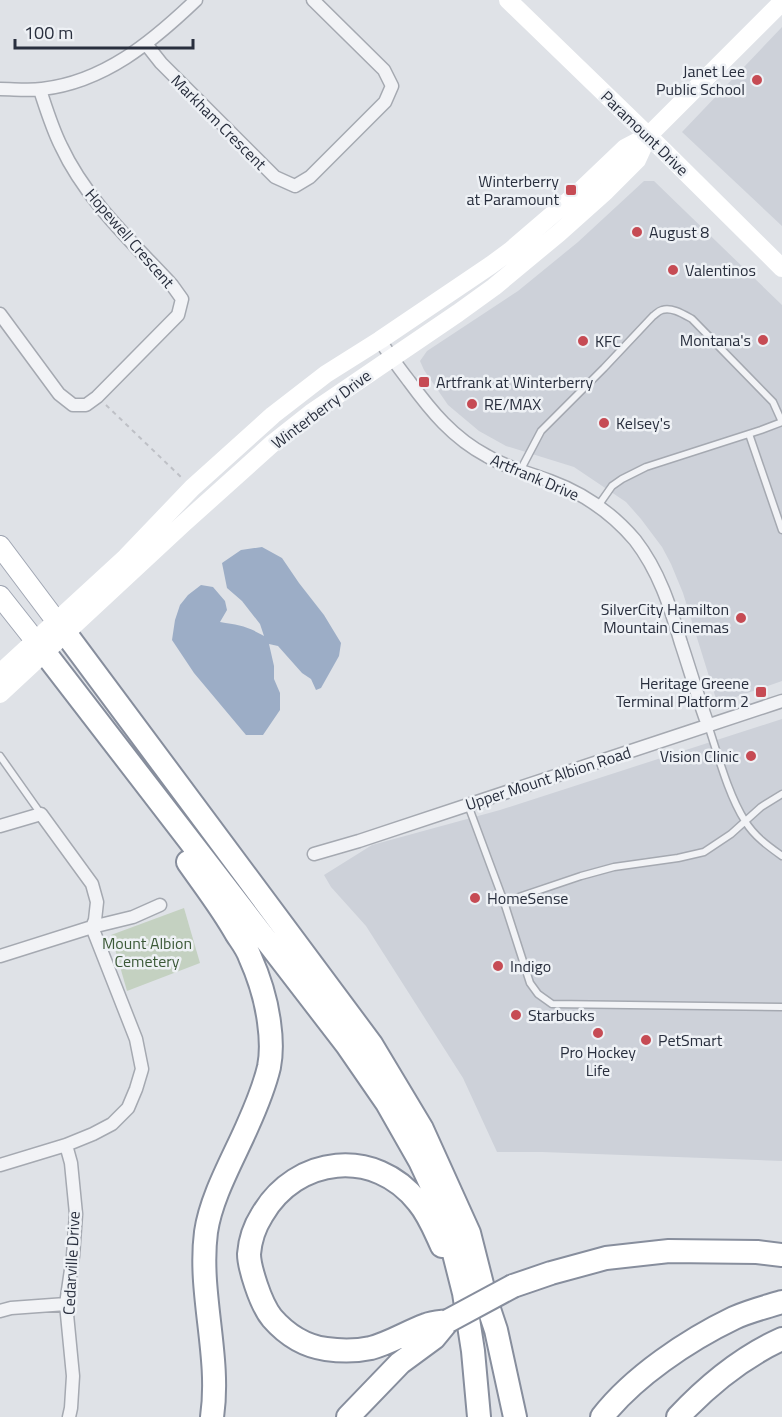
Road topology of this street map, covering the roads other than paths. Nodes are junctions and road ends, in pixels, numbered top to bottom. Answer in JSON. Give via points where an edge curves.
{"nodes":[{"id":1,"x":196,"y":0,"type":"edge"},
{"id":2,"x":313,"y":0,"type":"edge"},
{"id":3,"x":515,"y":2,"type":"edge"},
{"id":4,"x":782,"y":2,"type":"edge"},
{"id":5,"x":146,"y":44,"type":"junction"},
{"id":6,"x":0,"y":89,"type":"edge"},
{"id":7,"x":40,"y":90,"type":"junction"},
{"id":8,"x":648,"y":136,"type":"junction"},
{"id":9,"x":782,"y":268,"type":"edge"},
{"id":10,"x":0,"y":314,"type":"edge"},
{"id":11,"x":380,"y":340,"type":"junction"},
{"id":12,"x":391,"y":358,"type":"junction"},
{"id":13,"x":782,"y":422,"type":"edge"},
{"id":14,"x":749,"y":434,"type":"junction"},
{"id":15,"x":520,"y":471,"type":"junction"},
{"id":16,"x":598,"y":506,"type":"junction"},
{"id":17,"x":782,"y":530,"type":"edge"},
{"id":18,"x":0,"y":546,"type":"edge"},
{"id":19,"x":0,"y":596,"type":"edge"},
{"id":20,"x":61,"y":627,"type":"junction"},
{"id":21,"x":39,"y":647,"type":"junction"},
{"id":22,"x":0,"y":673,"type":"edge"},
{"id":23,"x":0,"y":694,"type":"edge"},
{"id":24,"x":782,"y":701,"type":"edge"},
{"id":25,"x":708,"y":725,"type":"junction"},
{"id":26,"x":104,"y":729,"type":"junction"},
{"id":27,"x":0,"y":756,"type":"edge"},
{"id":28,"x":782,"y":794,"type":"edge"},
{"id":29,"x":468,"y":805,"type":"junction"},
{"id":30,"x":41,"y":814,"type":"junction"},
{"id":31,"x":745,"y":822,"type":"junction"},
{"id":32,"x":0,"y":826,"type":"edge"},
{"id":33,"x":314,"y":854,"type":"dead end"},
{"id":34,"x":782,"y":856,"type":"edge"},
{"id":35,"x":504,"y":902,"type":"junction"},
{"id":36,"x":160,"y":905,"type":"dead end"},
{"id":37,"x":92,"y":927,"type":"junction"},
{"id":38,"x":0,"y":956,"type":"edge"},
{"id":39,"x":782,"y":1007,"type":"edge"},
{"id":40,"x":66,"y":1144,"type":"junction"},
{"id":41,"x":0,"y":1164,"type":"edge"},
{"id":42,"x":782,"y":1255,"type":"edge"},
{"id":43,"x":464,"y":1293,"type":"junction"},
{"id":44,"x":486,"y":1300,"type":"junction"},
{"id":45,"x":782,"y":1302,"type":"edge"},
{"id":46,"x":66,"y":1304,"type":"junction"},
{"id":47,"x":0,"y":1311,"type":"edge"},
{"id":48,"x":448,"y":1321,"type":"junction"},
{"id":49,"x":782,"y":1339,"type":"edge"},
{"id":50,"x":69,"y":1417,"type":"edge"},
{"id":51,"x":212,"y":1417,"type":"edge"},
{"id":52,"x":348,"y":1417,"type":"edge"},
{"id":53,"x":478,"y":1417,"type":"edge"},
{"id":54,"x":493,"y":1417,"type":"edge"},
{"id":55,"x":515,"y":1417,"type":"edge"},
{"id":56,"x":602,"y":1417,"type":"edge"},
{"id":57,"x":678,"y":1417,"type":"edge"}],
"edges":[{"from":1,"to":5,"type":"street"},
{"from":2,"to":5,"type":"street","name":"Markham Crescent","via":[[384,70],[392,86],[386,102],[310,177],[295,186],[275,177]]},
{"from":3,"to":8,"type":"street","name":"Paramount Drive"},
{"from":4,"to":8,"type":"street","name":"Winterberry Drive"},
{"from":5,"to":7,"type":"street","via":[[112,67],[75,83]]},
{"from":6,"to":7,"type":"street"},
{"from":7,"to":10,"type":"street","name":"Hopewell Crescent","via":[[61,146],[100,209],[182,299],[178,315],[86,405],[73,405],[59,394]]},
{"from":8,"to":9,"type":"street","name":"Paramount Drive"},
{"from":8,"to":11,"type":"street","name":"Winterberry Drive","via":[[625,148],[510,251]]},
{"from":8,"to":12,"type":"street","name":"Winterberry Drive","via":[[638,160],[559,233],[494,287]]},
{"from":11,"to":12,"type":"street","name":"Artfrank Drive"},
{"from":11,"to":20,"type":"street","name":"Winterberry Drive","via":[[326,374],[192,488]]},
{"from":12,"to":15,"type":"street","name":"Artfrank Drive","via":[[434,414],[453,432],[484,455]]},
{"from":12,"to":20,"type":"street","name":"Winterberry Drive","via":[[273,443]]},
{"from":13,"to":14,"type":"lane"},
{"from":13,"to":15,"type":"lane","via":[[773,402],[692,319],[673,310],[662,310],[541,431]]},
{"from":14,"to":16,"type":"lane","via":[[622,478]]},
{"from":14,"to":17,"type":"lane"},
{"from":15,"to":16,"type":"street","name":"Artfrank Drive","via":[[561,485]]},
{"from":16,"to":25,"type":"street","name":"Artfrank Drive","via":[[633,538],[658,576]]},
{"from":18,"to":20,"type":"main road"},
{"from":19,"to":21,"type":"main road"},
{"from":20,"to":21,"type":"street","name":"Winterberry Drive"},
{"from":20,"to":44,"type":"highway","via":[[371,1044],[423,1129],[469,1233]]},
{"from":21,"to":22,"type":"street","name":"Winterberry Drive"},
{"from":21,"to":23,"type":"street","name":"Winterberry Drive"},
{"from":21,"to":26,"type":"highway"},
{"from":24,"to":25,"type":"street","name":"Upper Mount Albion Road"},
{"from":25,"to":29,"type":"street","name":"Upper Mount Albion Road"},
{"from":25,"to":31,"type":"lane"},
{"from":26,"to":43,"type":"highway","via":[[347,1045],[387,1103],[443,1210]]},
{"from":26,"to":51,"type":"highway","via":[[249,955],[267,1010],[269,1065],[260,1098],[209,1214],[206,1231],[204,1260],[214,1375]]},
{"from":27,"to":30,"type":"lane"},
{"from":28,"to":31,"type":"lane"},
{"from":29,"to":33,"type":"street","name":"Upper Mount Albion Road"},
{"from":29,"to":35,"type":"lane"},
{"from":30,"to":32,"type":"street"},
{"from":30,"to":37,"type":"street","via":[[92,884],[96,902]]},
{"from":31,"to":34,"type":"lane"},
{"from":31,"to":35,"type":"lane","via":[[704,852],[614,867]]},
{"from":35,"to":39,"type":"lane","via":[[530,983],[552,1004]]},
{"from":36,"to":37,"type":"street","via":[[133,917]]},
{"from":37,"to":38,"type":"street"},
{"from":37,"to":40,"type":"street","via":[[136,1039],[142,1070],[128,1108],[112,1124]]},
{"from":40,"to":41,"type":"street"},
{"from":40,"to":46,"type":"street","name":"Cedarville Drive","via":[[76,1214]]},
{"from":42,"to":48,"type":"highway","bridge":true,"via":[[669,1251],[606,1258],[513,1286]]},
{"from":43,"to":48,"type":"highway","via":[[419,1202],[393,1178],[379,1171],[335,1166],[314,1171],[295,1180],[268,1204],[256,1226],[249,1254],[252,1275],[266,1310],[293,1337],[325,1349],[370,1348],[428,1324]]},
{"from":43,"to":53,"type":"highway"},
{"from":44,"to":54,"type":"highway"},
{"from":44,"to":55,"type":"highway"},
{"from":45,"to":56,"type":"highway","via":[[736,1317],[702,1335],[651,1368]]},
{"from":46,"to":47,"type":"street"},
{"from":46,"to":50,"type":"street","name":"Cedarville Drive","via":[[73,1376]]},
{"from":48,"to":52,"type":"highway"},
{"from":49,"to":57,"type":"highway","via":[[722,1376]]}]}
